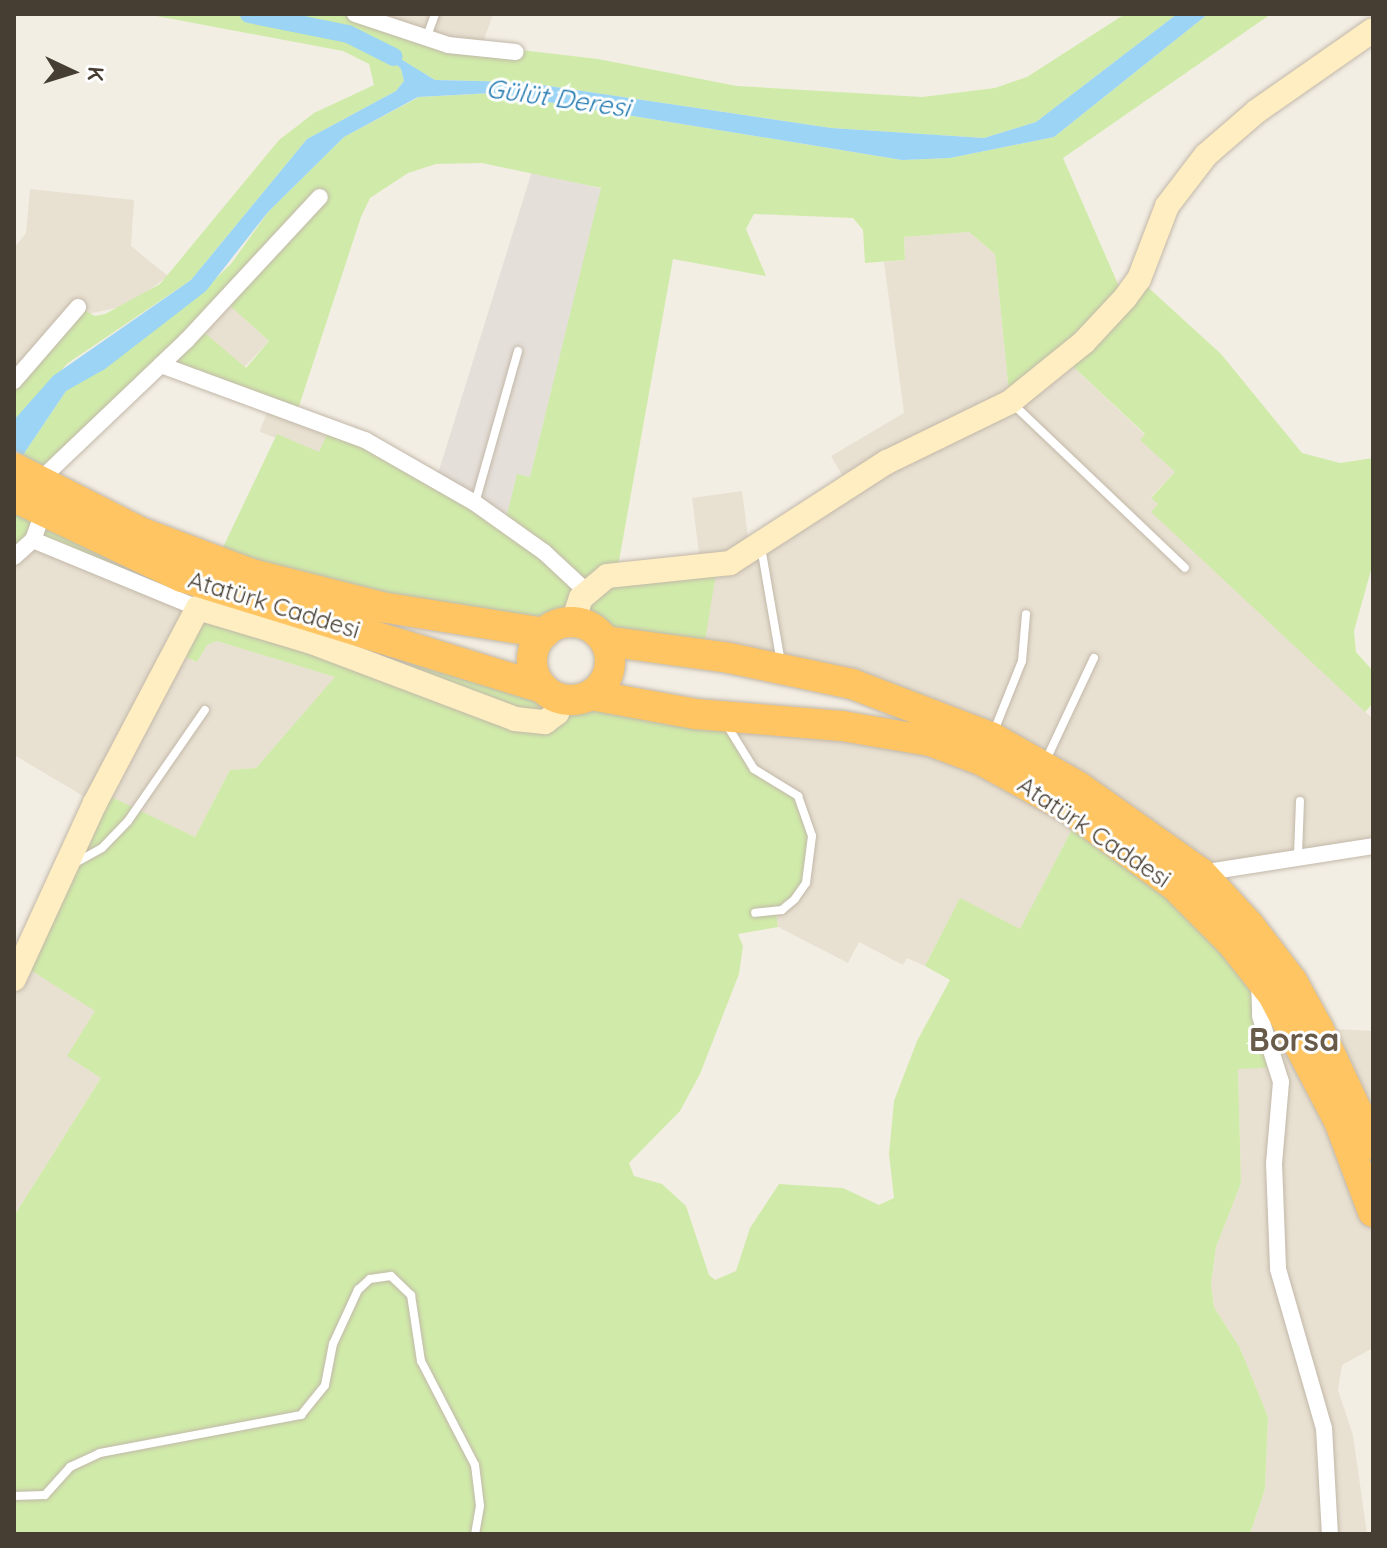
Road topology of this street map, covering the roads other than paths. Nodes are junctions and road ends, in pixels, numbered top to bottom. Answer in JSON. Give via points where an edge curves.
{"nodes":[{"id":1,"x":355,"y":14,"type":"edge"},
{"id":2,"x":435,"y":14,"type":"edge"},
{"id":3,"x":1373,"y":30,"type":"edge"},
{"id":4,"x":426,"y":39,"type":"junction"},
{"id":5,"x":516,"y":52,"type":"dead end"},
{"id":6,"x":320,"y":197,"type":"dead end"},
{"id":7,"x":78,"y":307,"type":"dead end"},
{"id":8,"x":518,"y":351,"type":"dead end"},
{"id":9,"x":161,"y":365,"type":"junction"},
{"id":10,"x":14,"y":381,"type":"edge"},
{"id":11,"x":1010,"y":402,"type":"junction"},
{"id":12,"x":27,"y":496,"type":"edge"},
{"id":13,"x":475,"y":503,"type":"junction"},
{"id":14,"x":761,"y":546,"type":"junction"},
{"id":15,"x":14,"y":557,"type":"edge"},
{"id":16,"x":1185,"y":568,"type":"dead end"},
{"id":17,"x":587,"y":592,"type":"junction"},
{"id":18,"x":198,"y":608,"type":"junction"},
{"id":19,"x":1026,"y":614,"type":"dead end"},
{"id":20,"x":559,"y":628,"type":"junction"},
{"id":21,"x":605,"y":641,"type":"junction"},
{"id":22,"x":1094,"y":658,"type":"dead end"},
{"id":23,"x":782,"y":667,"type":"junction"},
{"id":24,"x":552,"y":694,"type":"junction"},
{"id":25,"x":591,"y":695,"type":"junction"},
{"id":26,"x":205,"y":710,"type":"dead end"},
{"id":27,"x":723,"y":717,"type":"junction"},
{"id":28,"x":991,"y":737,"type":"junction"},
{"id":29,"x":1044,"y":765,"type":"junction"},
{"id":30,"x":1300,"y":801,"type":"dead end"},
{"id":31,"x":1373,"y":846,"type":"edge"},
{"id":32,"x":1298,"y":855,"type":"junction"},
{"id":33,"x":65,"y":869,"type":"junction"},
{"id":34,"x":1201,"y":873,"type":"junction"},
{"id":35,"x":755,"y":913,"type":"dead end"},
{"id":36,"x":1260,"y":978,"type":"junction"},
{"id":37,"x":14,"y":979,"type":"edge"},
{"id":38,"x":1373,"y":1145,"type":"edge"},
{"id":39,"x":1373,"y":1212,"type":"edge"},
{"id":40,"x":14,"y":1496,"type":"edge"},
{"id":41,"x":475,"y":1534,"type":"edge"},
{"id":42,"x":1330,"y":1534,"type":"edge"}],
"edges":[{"from":1,"to":4,"type":"street"},
{"from":2,"to":4,"type":"lane"},
{"from":3,"to":11,"type":"street","via":[[1257,111],[1206,155],[1167,206],[1139,279],[1125,298],[1084,342]]},
{"from":4,"to":5,"type":"street","via":[[480,51]]},
{"from":6,"to":9,"type":"street"},
{"from":7,"to":10,"type":"street"},
{"from":8,"to":13,"type":"lane"},
{"from":9,"to":12,"type":"street"},
{"from":9,"to":13,"type":"street","via":[[365,440]]},
{"from":11,"to":14,"type":"street","via":[[887,462]]},
{"from":11,"to":16,"type":"lane"},
{"from":12,"to":15,"type":"street"},
{"from":12,"to":18,"type":"street"},
{"from":12,"to":20,"type":"highway","name":"Atatürk Caddesi","via":[[252,574],[381,607]]},
{"from":12,"to":24,"type":"highway","name":"Atatürk Caddesi","via":[[182,577]]},
{"from":13,"to":17,"type":"street","via":[[544,552]]},
{"from":14,"to":17,"type":"street","via":[[712,568],[617,573]]},
{"from":14,"to":23,"type":"lane"},
{"from":17,"to":20,"type":"street"},
{"from":18,"to":24,"type":"street","via":[[309,641],[515,719],[545,722],[557,713]]},
{"from":18,"to":33,"type":"street"},
{"from":19,"to":28,"type":"lane","via":[[1022,661]]},
{"from":20,"to":21,"type":"highway","name":"Atatürk Caddesi","via":[[588,626]]},
{"from":20,"to":24,"type":"highway","via":[[532,660]]},
{"from":21,"to":23,"type":"highway","name":"Atatürk Caddesi"},
{"from":21,"to":25,"type":"highway","via":[[609,670]]},
{"from":22,"to":29,"type":"lane"},
{"from":23,"to":28,"type":"highway","name":"Atatürk Caddesi","via":[[852,684]]},
{"from":24,"to":25,"type":"highway","name":"Atatürk Caddesi"},
{"from":25,"to":27,"type":"highway","name":"Atatürk Caddesi"},
{"from":26,"to":33,"type":"lane","via":[[122,827],[102,848]]},
{"from":27,"to":35,"type":"lane","via":[[754,769],[798,796],[812,836],[812,861],[795,899],[782,910]]},
{"from":27,"to":36,"type":"highway","name":"Atatürk Caddesi","via":[[890,732],[981,760],[1067,807],[1174,885]]},
{"from":28,"to":29,"type":"highway","name":"Atatürk Caddesi"},
{"from":29,"to":34,"type":"highway","name":"Atatürk Caddesi"},
{"from":30,"to":32,"type":"lane"},
{"from":31,"to":32,"type":"street"},
{"from":32,"to":34,"type":"street"},
{"from":33,"to":37,"type":"street"},
{"from":34,"to":38,"type":"highway","name":"Atatürk Caddesi","via":[[1292,981],[1330,1048]]},
{"from":36,"to":39,"type":"highway","name":"Atatürk Caddesi","via":[[1310,1059]]},
{"from":36,"to":42,"type":"street","via":[[1260,1016],[1281,1082],[1274,1163],[1278,1269],[1324,1428]]},
{"from":40,"to":41,"type":"lane","via":[[45,1495],[70,1467],[100,1453],[301,1415],[325,1385],[333,1344],[358,1290],[370,1279],[391,1276],[411,1295],[421,1361],[475,1465],[480,1506]]}]}
